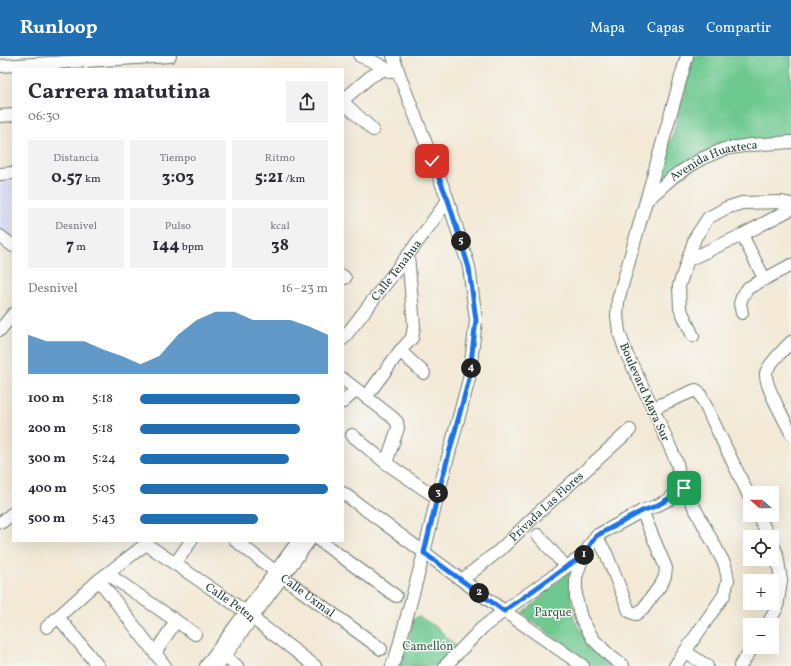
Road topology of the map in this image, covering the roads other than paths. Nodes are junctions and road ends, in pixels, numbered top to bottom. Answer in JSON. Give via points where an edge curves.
{"nodes":[{"id":1,"x":170,"y":56,"type":"edge"},
{"id":2,"x":360,"y":56,"type":"edge"},
{"id":3,"x":393,"y":56,"type":"edge"},
{"id":4,"x":687,"y":56,"type":"edge"},
{"id":5,"x":0,"y":66,"type":"edge"},
{"id":6,"x":386,"y":68,"type":"junction"},
{"id":7,"x":402,"y":82,"type":"junction"},
{"id":8,"x":344,"y":100,"type":"edge"},
{"id":9,"x":344,"y":102,"type":"edge"},
{"id":10,"x":12,"y":115,"type":"edge"},
{"id":11,"x":0,"y":116,"type":"edge"},
{"id":12,"x":373,"y":130,"type":"dead end"},
{"id":13,"x":791,"y":142,"type":"edge"},
{"id":14,"x":12,"y":173,"type":"edge"},
{"id":15,"x":0,"y":174,"type":"edge"},
{"id":16,"x":448,"y":200,"type":"junction"},
{"id":17,"x":646,"y":201,"type":"junction"},
{"id":18,"x":791,"y":204,"type":"edge"},
{"id":19,"x":791,"y":209,"type":"edge"},
{"id":20,"x":742,"y":235,"type":"junction"},
{"id":21,"x":408,"y":255,"type":"junction"},
{"id":22,"x":688,"y":260,"type":"junction"},
{"id":23,"x":791,"y":265,"type":"edge"},
{"id":24,"x":764,"y":278,"type":"junction"},
{"id":25,"x":742,"y":313,"type":"dead end"},
{"id":26,"x":12,"y":316,"type":"edge"},
{"id":27,"x":0,"y":330,"type":"edge"},
{"id":28,"x":693,"y":336,"type":"dead end"},
{"id":29,"x":344,"y":338,"type":"edge"},
{"id":30,"x":791,"y":342,"type":"edge"},
{"id":31,"x":400,"y":351,"type":"junction"},
{"id":32,"x":424,"y":373,"type":"dead end"},
{"id":33,"x":344,"y":380,"type":"edge"},
{"id":34,"x":356,"y":390,"type":"junction"},
{"id":35,"x":366,"y":397,"type":"junction"},
{"id":36,"x":344,"y":401,"type":"edge"},
{"id":37,"x":653,"y":408,"type":"junction"},
{"id":38,"x":630,"y":430,"type":"dead end"},
{"id":39,"x":791,"y":432,"type":"edge"},
{"id":40,"x":352,"y":435,"type":"dead end"},
{"id":41,"x":386,"y":463,"type":"junction"},
{"id":42,"x":680,"y":484,"type":"junction"},
{"id":43,"x":744,"y":486,"type":"edge"},
{"id":44,"x":344,"y":494,"type":"edge"},
{"id":45,"x":437,"y":498,"type":"junction"},
{"id":46,"x":642,"y":511,"type":"junction"},
{"id":47,"x":12,"y":514,"type":"edge"},
{"id":48,"x":2,"y":522,"type":"dead end"},
{"id":49,"x":538,"y":535,"type":"dead end"},
{"id":50,"x":596,"y":536,"type":"junction"},
{"id":51,"x":146,"y":542,"type":"edge"},
{"id":52,"x":190,"y":542,"type":"edge"},
{"id":53,"x":237,"y":542,"type":"edge"},
{"id":54,"x":297,"y":542,"type":"edge"},
{"id":55,"x":308,"y":542,"type":"edge"},
{"id":56,"x":321,"y":542,"type":"edge"},
{"id":57,"x":424,"y":553,"type":"junction"},
{"id":58,"x":583,"y":556,"type":"junction"},
{"id":59,"x":175,"y":564,"type":"junction"},
{"id":60,"x":779,"y":566,"type":"edge"},
{"id":61,"x":566,"y":567,"type":"junction"},
{"id":62,"x":279,"y":574,"type":"junction"},
{"id":63,"x":104,"y":577,"type":"junction"},
{"id":64,"x":462,"y":580,"type":"junction"},
{"id":65,"x":396,"y":596,"type":"dead end"},
{"id":66,"x":504,"y":611,"type":"junction"},
{"id":67,"x":249,"y":615,"type":"junction"},
{"id":68,"x":58,"y":618,"type":"junction"},
{"id":69,"x":771,"y":618,"type":"edge"},
{"id":70,"x":176,"y":621,"type":"junction"},
{"id":71,"x":47,"y":627,"type":"dead end"},
{"id":72,"x":195,"y":634,"type":"dead end"},
{"id":73,"x":381,"y":649,"type":"dead end"},
{"id":74,"x":686,"y":652,"type":"junction"},
{"id":75,"x":155,"y":653,"type":"junction"},
{"id":76,"x":749,"y":654,"type":"edge"},
{"id":77,"x":222,"y":661,"type":"edge"},
{"id":78,"x":98,"y":666,"type":"edge"},
{"id":79,"x":165,"y":666,"type":"edge"},
{"id":80,"x":206,"y":666,"type":"edge"},
{"id":81,"x":237,"y":666,"type":"edge"},
{"id":82,"x":315,"y":666,"type":"edge"},
{"id":83,"x":392,"y":666,"type":"edge"},
{"id":84,"x":445,"y":666,"type":"edge"},
{"id":85,"x":583,"y":666,"type":"edge"},
{"id":86,"x":623,"y":666,"type":"edge"},
{"id":87,"x":675,"y":666,"type":"edge"},
{"id":88,"x":707,"y":666,"type":"edge"},
{"id":89,"x":740,"y":666,"type":"edge"}],
"edges":[{"from":1,"to":5,"type":"street"},
{"from":2,"to":6,"type":"street"},
{"from":3,"to":7,"type":"street"},
{"from":4,"to":17,"type":"street","name":"Boulevard Maya Sur"},
{"from":6,"to":7,"type":"street"},
{"from":6,"to":8,"type":"street","via":[[370,77]]},
{"from":7,"to":16,"type":"street"},
{"from":9,"to":12,"type":"street"},
{"from":10,"to":11,"type":"street"},
{"from":13,"to":17,"type":"street","name":"Avenida Huaxteca","via":[[724,149],[701,159],[674,176]]},
{"from":14,"to":15,"type":"street"},
{"from":16,"to":21,"type":"street","name":"Calle Tenahua"},
{"from":16,"to":45,"type":"street","via":[[469,268],[476,320],[469,379]]},
{"from":17,"to":37,"type":"street","name":"Boulevard Maya Sur","via":[[618,300],[617,316],[619,332],[627,355]]},
{"from":18,"to":22,"type":"street","via":[[742,203],[726,208],[708,218],[695,238]]},
{"from":19,"to":20,"type":"street"},
{"from":20,"to":22,"type":"street"},
{"from":20,"to":24,"type":"street"},
{"from":21,"to":29,"type":"street","name":"Calle Tenahua"},
{"from":21,"to":31,"type":"street","via":[[414,326],[412,338]]},
{"from":22,"to":28,"type":"street","via":[[679,293],[680,308]]},
{"from":23,"to":24,"type":"street"},
{"from":24,"to":25,"type":"street","via":[[748,288],[742,297]]},
{"from":26,"to":27,"type":"street"},
{"from":30,"to":39,"type":"street","via":[[766,372],[767,384]]},
{"from":31,"to":32,"type":"street"},
{"from":31,"to":35,"type":"street"},
{"from":33,"to":34,"type":"street"},
{"from":34,"to":35,"type":"street"},
{"from":34,"to":36,"type":"street"},
{"from":35,"to":41,"type":"street","via":[[397,422],[398,428]]},
{"from":37,"to":42,"type":"street","name":"Boulevard Maya Sur","via":[[676,463]]},
{"from":37,"to":43,"type":"street","via":[[693,390],[699,392]]},
{"from":38,"to":64,"type":"street","name":"Privada Las Flores","via":[[501,549]]},
{"from":40,"to":41,"type":"street"},
{"from":41,"to":45,"type":"street"},
{"from":42,"to":46,"type":"street","via":[[670,498]]},
{"from":42,"to":74,"type":"street","via":[[725,566],[728,580],[724,595]]},
{"from":44,"to":57,"type":"street"},
{"from":45,"to":57,"type":"street"},
{"from":46,"to":50,"type":"street"},
{"from":46,"to":50,"type":"street","via":[[666,568],[662,583],[643,609],[636,614],[629,611],[606,553]]},
{"from":47,"to":48,"type":"street"},
{"from":49,"to":61,"type":"street"},
{"from":50,"to":58,"type":"street"},
{"from":51,"to":59,"type":"street","name":"Calle Peten"},
{"from":51,"to":63,"type":"street"},
{"from":52,"to":59,"type":"street"},
{"from":53,"to":62,"type":"street","name":"Calle Uxmal"},
{"from":54,"to":62,"type":"street"},
{"from":55,"to":62,"type":"street"},
{"from":56,"to":65,"type":"street"},
{"from":57,"to":64,"type":"street"},
{"from":57,"to":83,"type":"street"},
{"from":58,"to":61,"type":"street"},
{"from":58,"to":86,"type":"street","via":[[576,577],[576,598],[580,618],[593,639]]},
{"from":59,"to":67,"type":"street","name":"Calle Peten"},
{"from":60,"to":69,"type":"street","via":[[781,581],[777,608]]},
{"from":61,"to":66,"type":"street"},
{"from":62,"to":67,"type":"street"},
{"from":62,"to":73,"type":"street","name":"Calle Uxmal"},
{"from":63,"to":68,"type":"street"},
{"from":63,"to":70,"type":"street"},
{"from":63,"to":75,"type":"street"},
{"from":64,"to":66,"type":"street"},
{"from":66,"to":84,"type":"street","via":[[482,628]]},
{"from":66,"to":85,"type":"street"},
{"from":67,"to":77,"type":"street"},
{"from":67,"to":80,"type":"street"},
{"from":67,"to":82,"type":"street","name":"Calle Peten"},
{"from":68,"to":71,"type":"street"},
{"from":68,"to":78,"type":"street"},
{"from":70,"to":72,"type":"street"},
{"from":70,"to":75,"type":"street"},
{"from":74,"to":87,"type":"street"},
{"from":74,"to":88,"type":"street"},
{"from":75,"to":79,"type":"street"},
{"from":76,"to":89,"type":"street"},
{"from":77,"to":81,"type":"street"}]}
